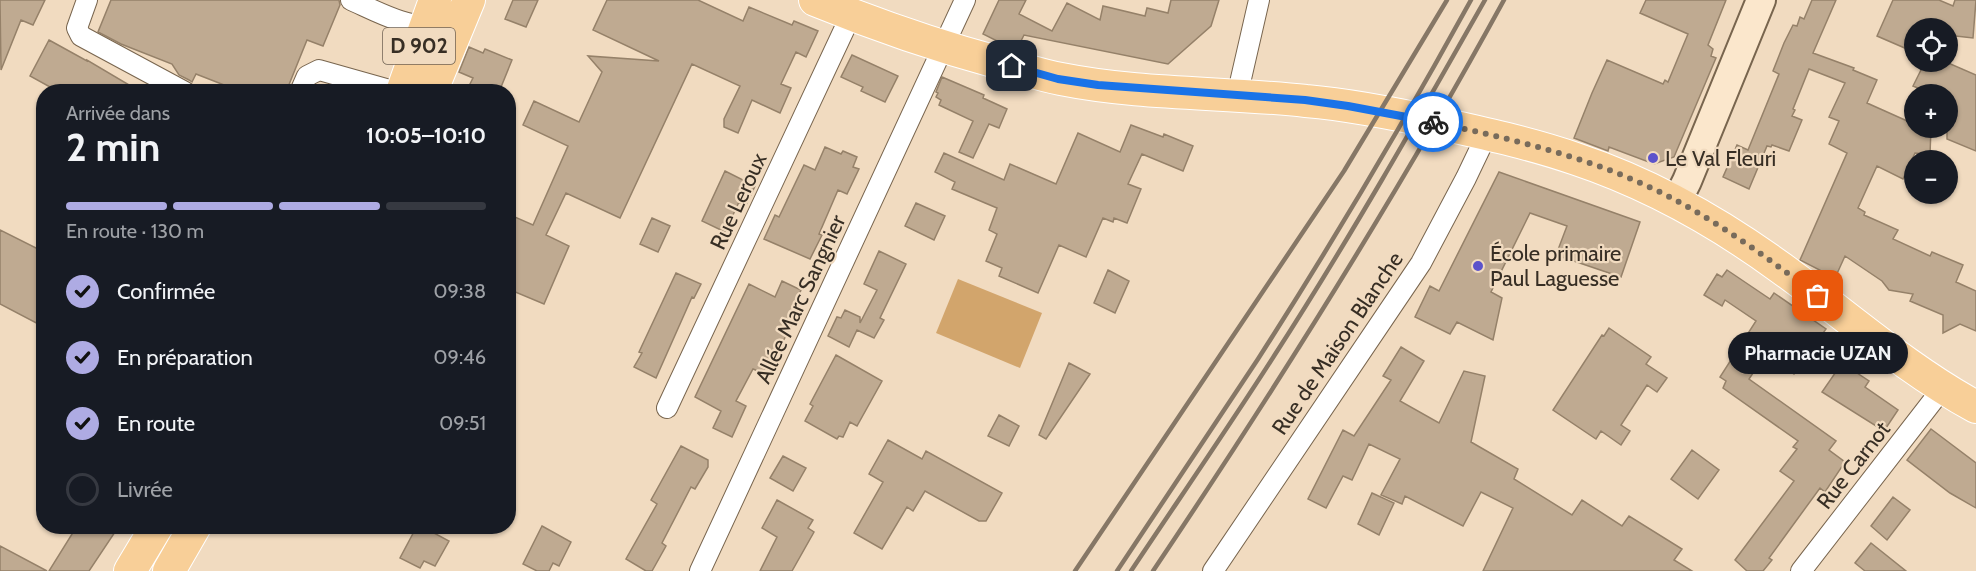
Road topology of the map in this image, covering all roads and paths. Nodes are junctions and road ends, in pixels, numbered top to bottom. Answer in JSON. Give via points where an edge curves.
{"nodes":[{"id":1,"x":87,"y":0,"type":"edge"},
{"id":2,"x":351,"y":0,"type":"edge"},
{"id":3,"x":815,"y":0,"type":"edge"},
{"id":4,"x":965,"y":0,"type":"edge"},
{"id":5,"x":1259,"y":0,"type":"edge"},
{"id":6,"x":1761,"y":0,"type":"edge"},
{"id":7,"x":449,"y":10,"type":"edge"},
{"id":8,"x":851,"y":15,"type":"junction"},
{"id":9,"x":943,"y":47,"type":"junction"},
{"id":10,"x":170,"y":84,"type":"edge"},
{"id":11,"x":304,"y":84,"type":"edge"},
{"id":12,"x":369,"y":84,"type":"edge"},
{"id":13,"x":407,"y":84,"type":"edge"},
{"id":14,"x":433,"y":84,"type":"edge"},
{"id":15,"x":1237,"y":96,"type":"junction"},
{"id":16,"x":1486,"y":134,"type":"junction"},
{"id":17,"x":1677,"y":201,"type":"junction"},
{"id":18,"x":1942,"y":389,"type":"junction"},
{"id":19,"x":1976,"y":407,"type":"edge"},
{"id":20,"x":667,"y":408,"type":"dead end"},
{"id":21,"x":152,"y":534,"type":"edge"},
{"id":22,"x":190,"y":534,"type":"edge"},
{"id":23,"x":130,"y":571,"type":"edge"},
{"id":24,"x":169,"y":571,"type":"edge"},
{"id":25,"x":700,"y":571,"type":"edge"},
{"id":26,"x":1213,"y":571,"type":"edge"},
{"id":27,"x":1801,"y":571,"type":"edge"}],
"edges":[{"from":1,"to":10,"type":"street","via":[[77,28],[81,36]]},
{"from":2,"to":7,"type":"street","via":[[406,23]]},
{"from":3,"to":8,"type":"main road"},
{"from":4,"to":9,"type":"street","name":"Allée Marc Sangnier"},
{"from":5,"to":15,"type":"street"},
{"from":6,"to":17,"type":"street"},
{"from":7,"to":13,"type":"main road","number":"D 902"},
{"from":7,"to":14,"type":"main road","via":[[438,45]]},
{"from":8,"to":9,"type":"main road"},
{"from":8,"to":20,"type":"street","name":"Rue Leroux"},
{"from":9,"to":15,"type":"main road","via":[[1058,79]]},
{"from":9,"to":25,"type":"street","name":"Allée Marc Sangnier"},
{"from":11,"to":12,"type":"street","via":[[307,76],[319,70]]},
{"from":15,"to":16,"type":"main road","via":[[1348,106]]},
{"from":16,"to":17,"type":"main road","via":[[1607,170]]},
{"from":16,"to":26,"type":"street","name":"Rue de Maison Blanche","via":[[1421,263]]},
{"from":17,"to":18,"type":"main road","via":[[1781,268]]},
{"from":18,"to":19,"type":"main road"},
{"from":18,"to":27,"type":"street","name":"Rue Carnot"},
{"from":21,"to":23,"type":"main road"},
{"from":22,"to":24,"type":"main road"}]}
